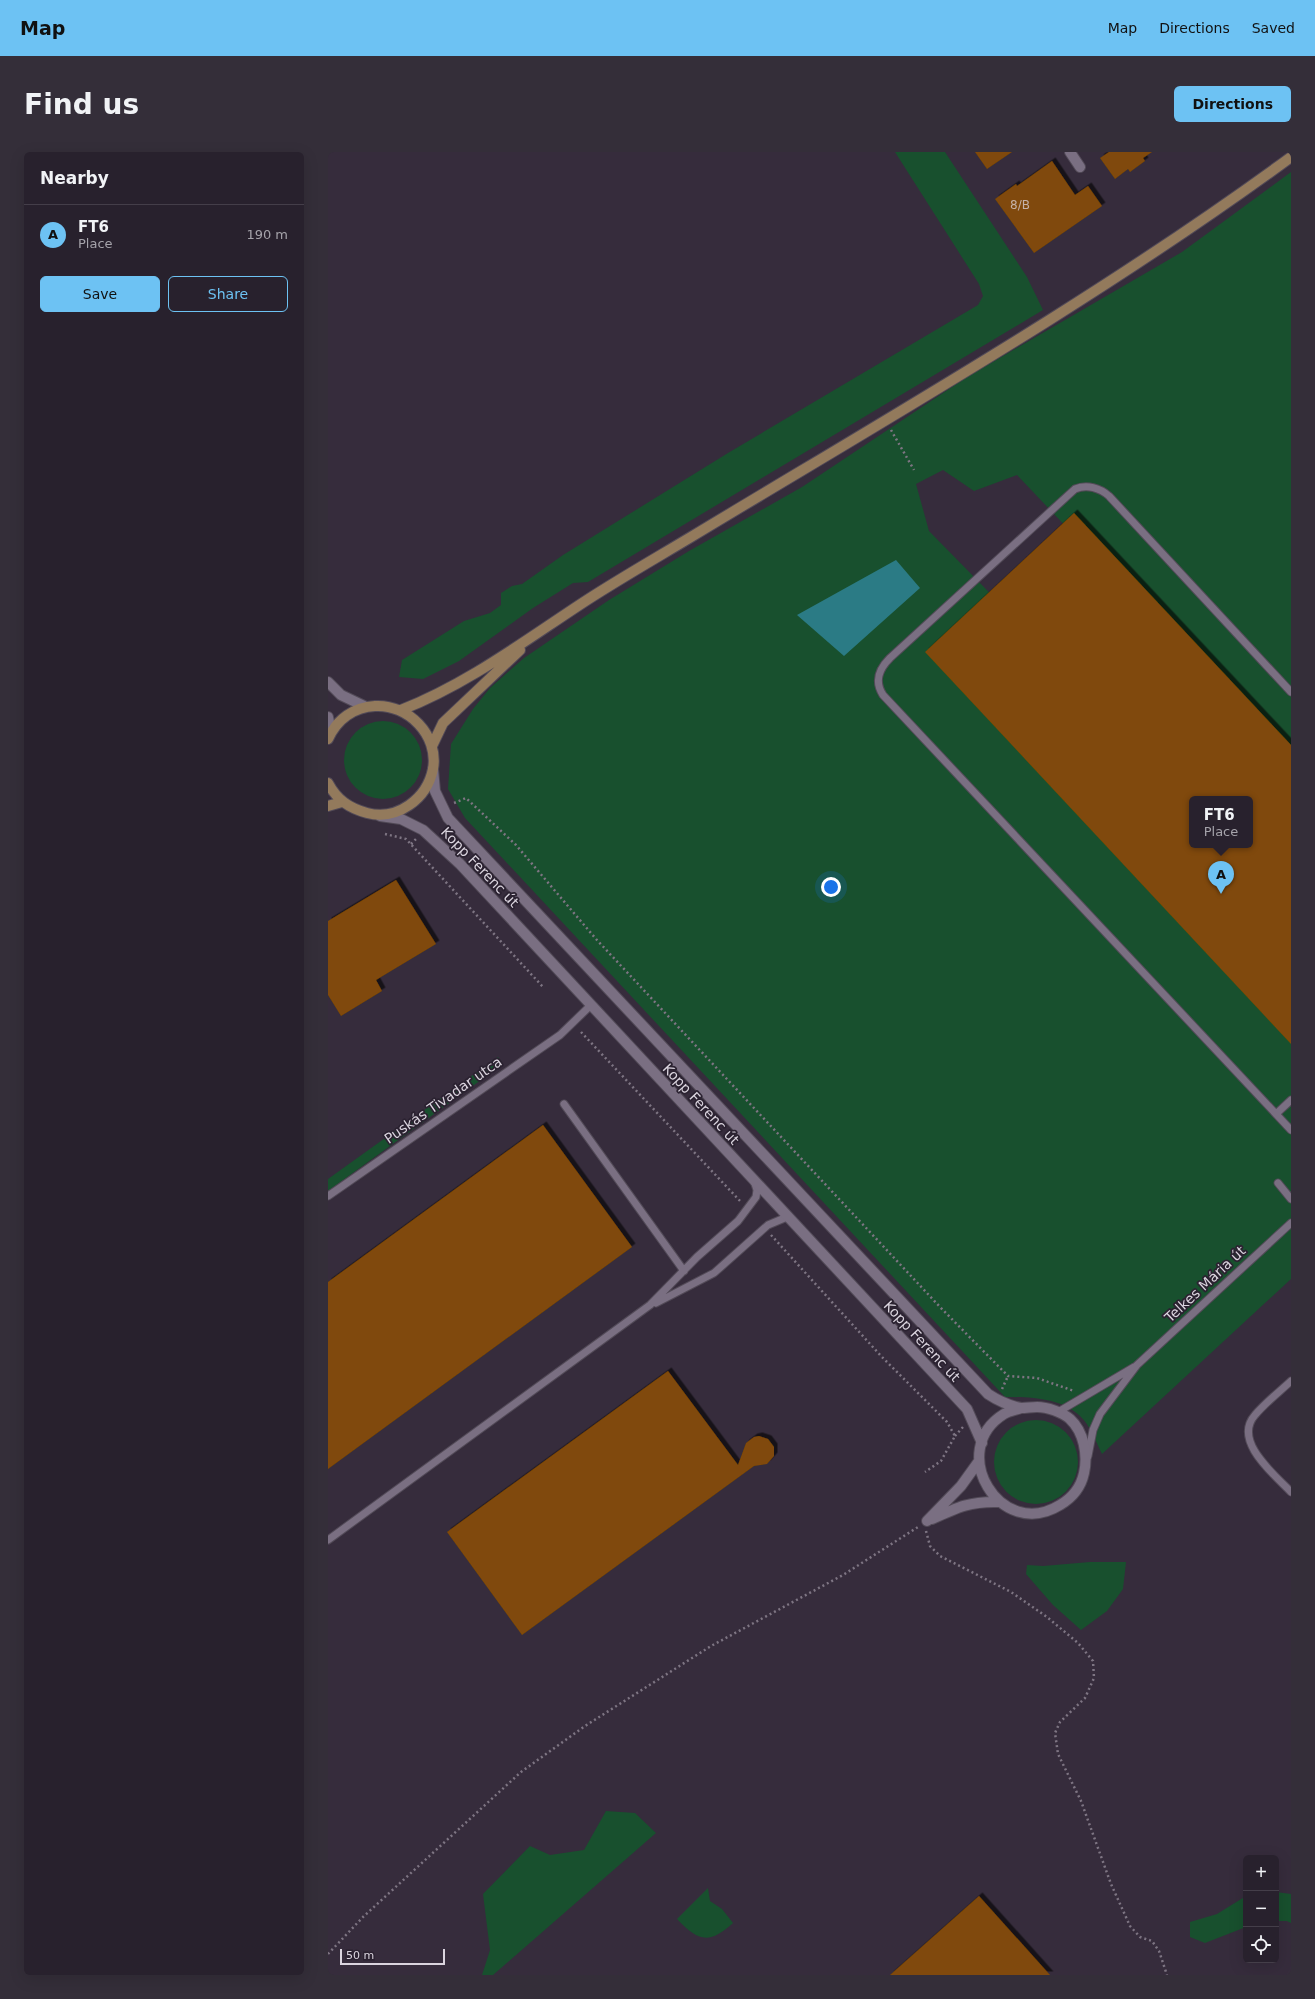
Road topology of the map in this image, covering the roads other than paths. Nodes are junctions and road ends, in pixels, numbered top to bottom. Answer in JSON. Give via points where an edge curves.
{"nodes":[{"id":1,"x":1070,"y":152,"type":"edge"},
{"id":2,"x":1291,"y":156,"type":"edge"},
{"id":3,"x":1080,"y":167,"type":"dead end"},
{"id":4,"x":534,"y":636,"type":"junction"},
{"id":5,"x":328,"y":682,"type":"edge"},
{"id":6,"x":1291,"y":692,"type":"edge"},
{"id":7,"x":364,"y":706,"type":"junction"},
{"id":8,"x":402,"y":710,"type":"junction"},
{"id":9,"x":328,"y":718,"type":"edge"},
{"id":10,"x":330,"y":735,"type":"edge"},
{"id":11,"x":432,"y":746,"type":"junction"},
{"id":12,"x":433,"y":768,"type":"junction"},
{"id":13,"x":328,"y":783,"type":"edge"},
{"id":14,"x":342,"y":802,"type":"junction"},
{"id":15,"x":328,"y":806,"type":"edge"},
{"id":16,"x":374,"y":815,"type":"junction"},
{"id":17,"x":591,"y":1005,"type":"junction"},
{"id":18,"x":1291,"y":1100,"type":"edge"},
{"id":19,"x":564,"y":1104,"type":"dead end"},
{"id":20,"x":1276,"y":1114,"type":"junction"},
{"id":21,"x":1291,"y":1130,"type":"edge"},
{"id":22,"x":754,"y":1181,"type":"junction"},
{"id":23,"x":1278,"y":1183,"type":"dead end"},
{"id":24,"x":328,"y":1196,"type":"edge"},
{"id":25,"x":1291,"y":1199,"type":"edge"},
{"id":26,"x":787,"y":1217,"type":"junction"},
{"id":27,"x":1291,"y":1223,"type":"edge"},
{"id":28,"x":684,"y":1271,"type":"junction"},
{"id":29,"x":650,"y":1305,"type":"junction"},
{"id":30,"x":1138,"y":1365,"type":"junction"},
{"id":31,"x":1291,"y":1381,"type":"edge"},
{"id":32,"x":1021,"y":1408,"type":"junction"},
{"id":33,"x":1058,"y":1412,"type":"junction"},
{"id":34,"x":982,"y":1443,"type":"junction"},
{"id":35,"x":979,"y":1461,"type":"junction"},
{"id":36,"x":1086,"y":1464,"type":"junction"},
{"id":37,"x":1291,"y":1492,"type":"edge"},
{"id":38,"x":1000,"y":1502,"type":"junction"},
{"id":39,"x":328,"y":1540,"type":"edge"}],
"edges":[{"from":1,"to":3,"type":"street"},
{"from":2,"to":4,"type":"main road","via":[[1224,206],[1133,267],[886,421],[594,596]]},
{"from":4,"to":8,"type":"main road","via":[[431,698]]},
{"from":4,"to":11,"type":"main road","via":[[443,723]]},
{"from":5,"to":7,"type":"street","via":[[341,694]]},
{"from":6,"to":20,"type":"lane","via":[[1109,496],[1086,486],[1075,489],[890,658],[880,669],[878,683],[883,695]]},
{"from":7,"to":8,"type":"main road"},
{"from":7,"to":10,"type":"main road","via":[[343,718]]},
{"from":8,"to":11,"type":"main road","via":[[419,723]]},
{"from":9,"to":10,"type":"street"},
{"from":11,"to":12,"type":"main road"},
{"from":12,"to":16,"type":"main road","via":[[419,798],[398,812]]},
{"from":12,"to":32,"type":"street","name":"Kopp Ferenc út","via":[[435,791],[448,818],[988,1394]]},
{"from":13,"to":14,"type":"main road"},
{"from":14,"to":15,"type":"main road"},
{"from":14,"to":16,"type":"main road","via":[[355,810]]},
{"from":16,"to":17,"type":"street","name":"Kopp Ferenc út","via":[[401,819],[423,830],[435,840]]},
{"from":17,"to":22,"type":"street","name":"Kopp Ferenc út"},
{"from":17,"to":24,"type":"lane","name":"Puskás Tivadar utca","via":[[560,1035]]},
{"from":18,"to":20,"type":"lane"},
{"from":19,"to":28,"type":"lane"},
{"from":20,"to":21,"type":"lane"},
{"from":22,"to":26,"type":"street","name":"Kopp Ferenc út"},
{"from":22,"to":28,"type":"lane","via":[[756,1197],[747,1210]]},
{"from":23,"to":25,"type":"lane"},
{"from":26,"to":29,"type":"lane","via":[[765,1228],[714,1273]]},
{"from":26,"to":34,"type":"street","name":"Kopp Ferenc út","via":[[967,1409]]},
{"from":27,"to":30,"type":"lane","name":"Telkes Mária út"},
{"from":28,"to":29,"type":"lane"},
{"from":29,"to":39,"type":"lane"},
{"from":30,"to":33,"type":"lane"},
{"from":30,"to":36,"type":"lane","via":[[1100,1414],[1093,1430]]},
{"from":31,"to":37,"type":"lane","via":[[1254,1416],[1248,1431],[1251,1447]]},
{"from":32,"to":33,"type":"street","via":[[1039,1407]]},
{"from":32,"to":34,"type":"street","via":[[1004,1414],[990,1427]]},
{"from":33,"to":36,"type":"street","via":[[1070,1419],[1075,1426],[1085,1449]]},
{"from":34,"to":35,"type":"street"},
{"from":35,"to":38,"type":"street","via":[[985,1484]]},
{"from":35,"to":38,"type":"street","via":[[961,1486],[927,1521],[959,1506],[978,1501]]},
{"from":36,"to":38,"type":"street","via":[[1083,1479],[1076,1491],[1066,1502],[1054,1509],[1026,1513]]}]}
